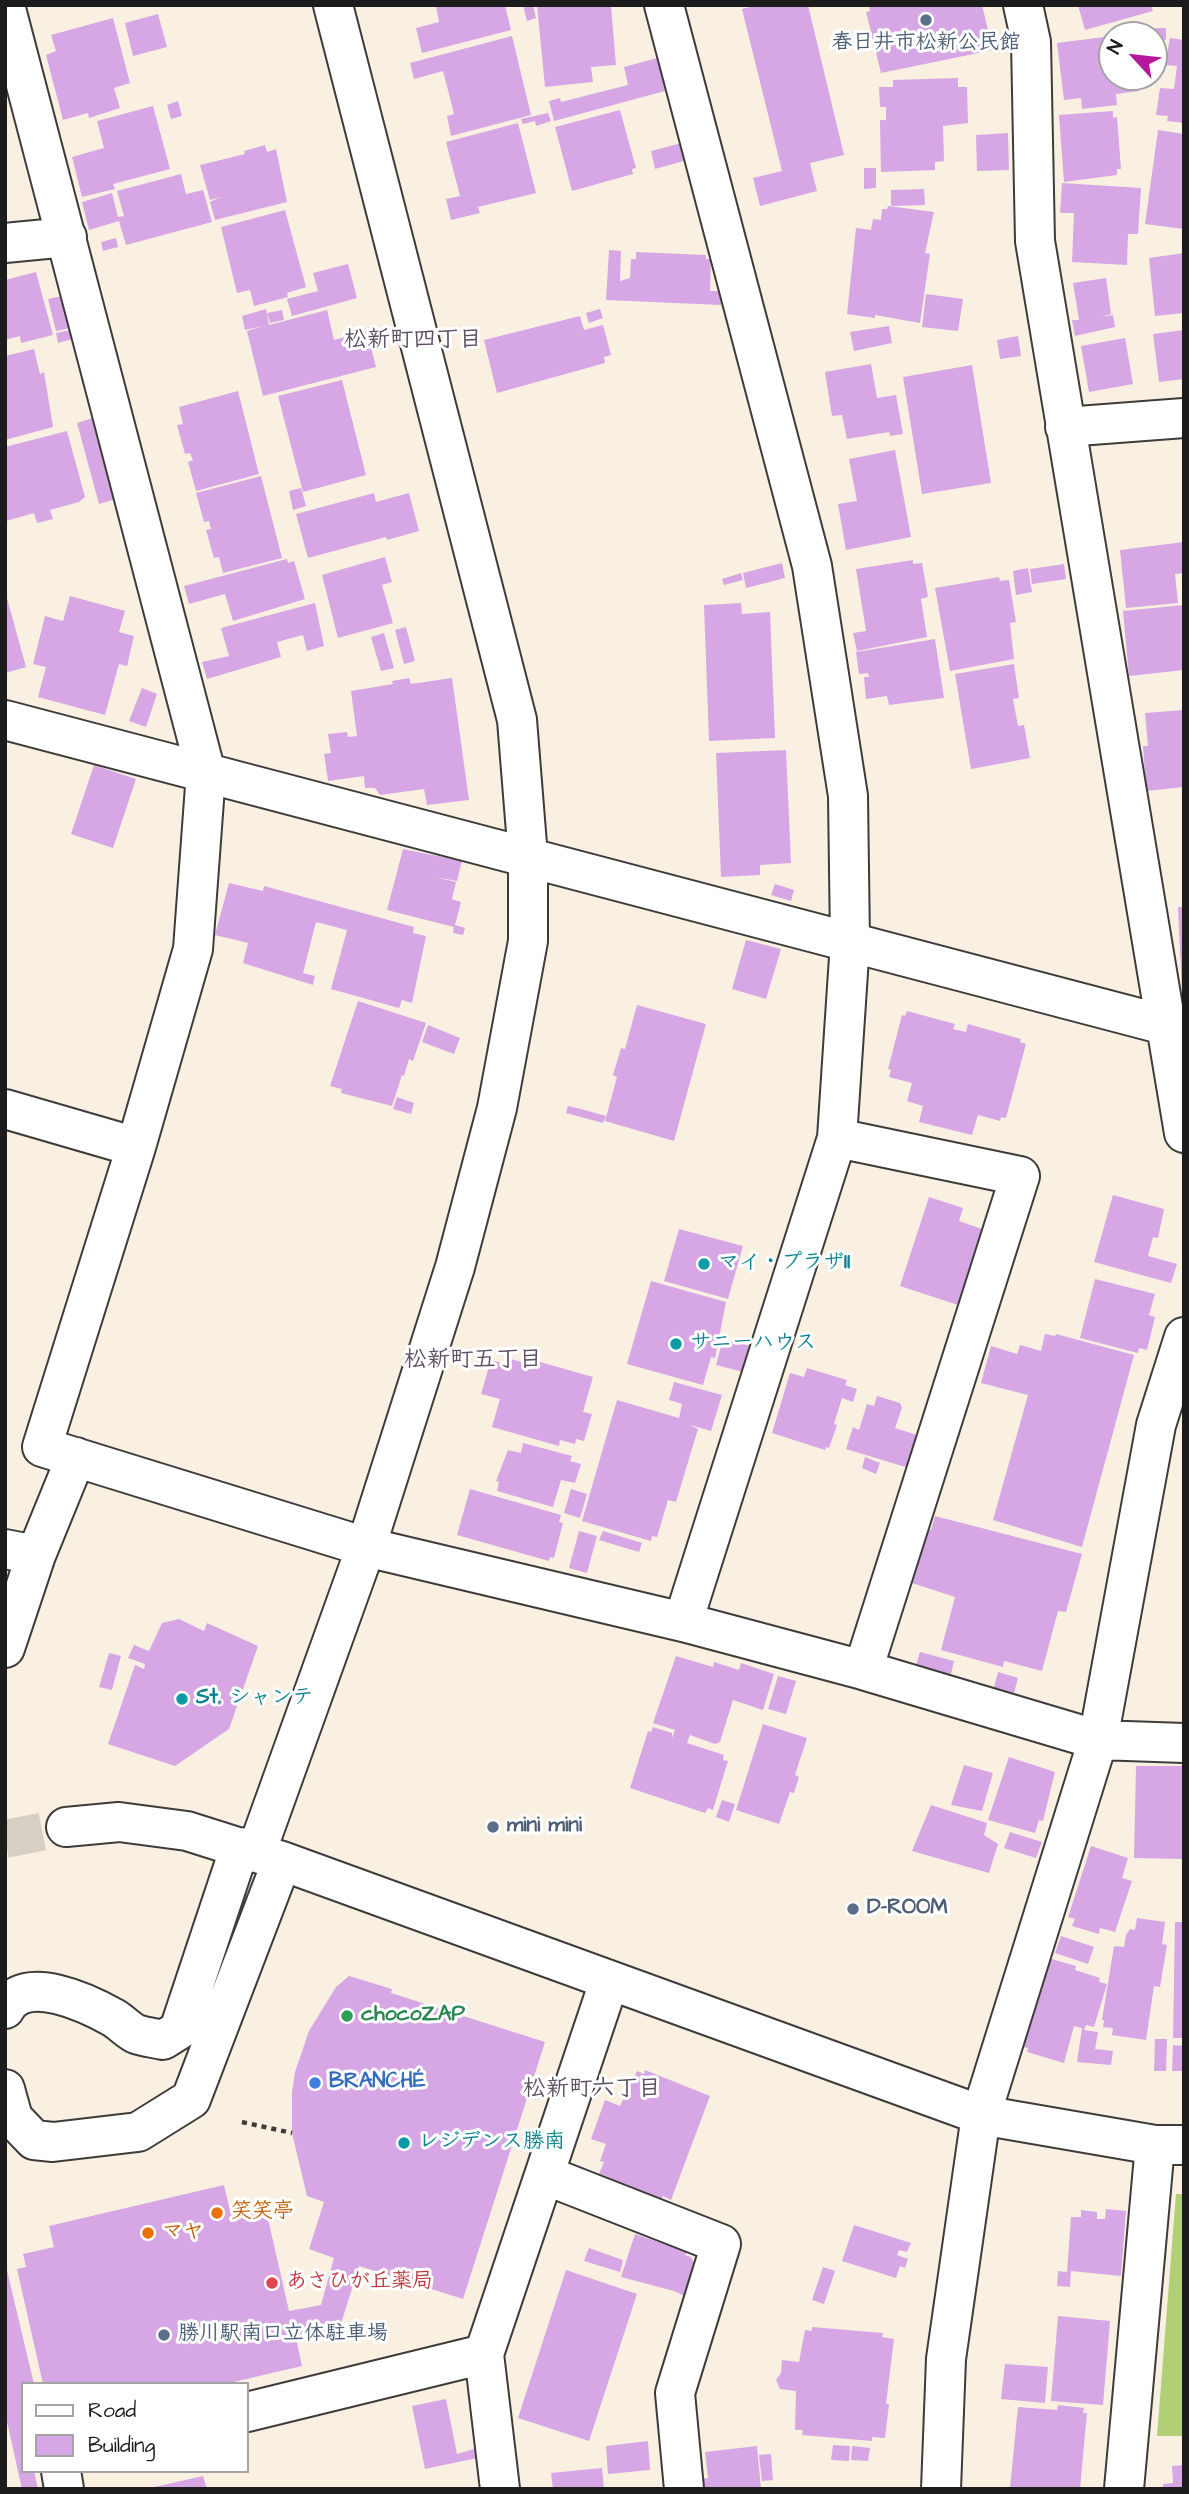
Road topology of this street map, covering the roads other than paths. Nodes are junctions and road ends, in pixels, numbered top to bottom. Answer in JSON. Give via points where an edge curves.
{"nodes":[{"id":1,"x":5,"y":5,"type":"edge"},
{"id":2,"x":333,"y":5,"type":"edge"},
{"id":3,"x":664,"y":5,"type":"edge"},
{"id":4,"x":1023,"y":5,"type":"edge"},
{"id":5,"x":67,"y":237,"type":"junction"},
{"id":6,"x":5,"y":243,"type":"edge"},
{"id":7,"x":1184,"y":418,"type":"edge"},
{"id":8,"x":1065,"y":428,"type":"junction"},
{"id":9,"x":5,"y":720,"type":"edge"},
{"id":10,"x":206,"y":773,"type":"junction"},
{"id":11,"x":528,"y":857,"type":"junction"},
{"id":12,"x":850,"y":942,"type":"junction"},
{"id":13,"x":1175,"y":1028,"type":"edge"},
{"id":14,"x":5,"y":1110,"type":"edge"},
{"id":15,"x":1184,"y":1133,"type":"edge"},
{"id":16,"x":837,"y":1138,"type":"junction"},
{"id":17,"x":136,"y":1147,"type":"junction"},
{"id":18,"x":1184,"y":1337,"type":"edge"},
{"id":19,"x":75,"y":1457,"type":"junction"},
{"id":20,"x":366,"y":1546,"type":"junction"},
{"id":21,"x":21,"y":1552,"type":"edge"},
{"id":22,"x":683,"y":1622,"type":"junction"},
{"id":23,"x":5,"y":1648,"type":"edge"},
{"id":24,"x":863,"y":1670,"type":"junction"},
{"id":25,"x":1098,"y":1740,"type":"junction"},
{"id":26,"x":1184,"y":1743,"type":"edge"},
{"id":27,"x":66,"y":1827,"type":"tunnel mouth"},
{"id":28,"x":259,"y":1854,"type":"junction"},
{"id":29,"x":609,"y":1982,"type":"junction"},
{"id":30,"x":5,"y":2009,"type":"edge"},
{"id":31,"x":5,"y":2089,"type":"edge"},
{"id":32,"x":981,"y":2115,"type":"junction"},
{"id":33,"x":1169,"y":2145,"type":"edge"},
{"id":34,"x":545,"y":2175,"type":"junction"},
{"id":35,"x":484,"y":2354,"type":"junction"},
{"id":36,"x":248,"y":2412,"type":"edge"},
{"id":37,"x":500,"y":2489,"type":"edge"},
{"id":38,"x":684,"y":2489,"type":"edge"},
{"id":39,"x":941,"y":2489,"type":"edge"},
{"id":40,"x":1124,"y":2489,"type":"edge"}],
"edges":[{"from":1,"to":5,"type":"street"},
{"from":2,"to":11,"type":"street","via":[[517,720]]},
{"from":3,"to":12,"type":"street","via":[[812,566],[848,796]]},
{"from":4,"to":8,"type":"street","via":[[1031,42],[1035,241]]},
{"from":5,"to":6,"type":"street"},
{"from":5,"to":10,"type":"street"},
{"from":7,"to":8,"type":"street"},
{"from":8,"to":13,"type":"street"},
{"from":9,"to":10,"type":"street"},
{"from":10,"to":11,"type":"street"},
{"from":10,"to":17,"type":"street","via":[[193,949]]},
{"from":11,"to":12,"type":"street"},
{"from":11,"to":20,"type":"street","via":[[528,941],[496,1108],[455,1267]]},
{"from":12,"to":13,"type":"street"},
{"from":12,"to":16,"type":"street"},
{"from":13,"to":15,"type":"street"},
{"from":14,"to":17,"type":"street"},
{"from":16,"to":22,"type":"street"},
{"from":16,"to":24,"type":"street","via":[[1020,1176]]},
{"from":17,"to":19,"type":"street","via":[[42,1447]]},
{"from":18,"to":25,"type":"street","via":[[1156,1425]]},
{"from":19,"to":20,"type":"street"},
{"from":19,"to":21,"type":"street"},
{"from":20,"to":22,"type":"street"},
{"from":20,"to":28,"type":"street"},
{"from":21,"to":23,"type":"street"},
{"from":22,"to":24,"type":"street"},
{"from":24,"to":25,"type":"street"},
{"from":25,"to":26,"type":"street"},
{"from":25,"to":32,"type":"street"},
{"from":27,"to":28,"type":"street","via":[[119,1822],[187,1831]]},
{"from":28,"to":29,"type":"street"},
{"from":28,"to":30,"type":"street","via":[[179,2030],[163,2040],[135,2033],[69,1997],[31,1990]]},
{"from":28,"to":31,"type":"street","via":[[191,2099],[138,2132],[53,2142],[34,2140],[13,2118]]},
{"from":29,"to":32,"type":"street"},
{"from":29,"to":34,"type":"street"},
{"from":32,"to":33,"type":"street"},
{"from":32,"to":39,"type":"street","via":[[946,2359]]},
{"from":33,"to":40,"type":"street"},
{"from":34,"to":35,"type":"street"},
{"from":34,"to":38,"type":"street","via":[[721,2244],[675,2393]]},
{"from":35,"to":36,"type":"street"},
{"from":35,"to":37,"type":"street"}]}
